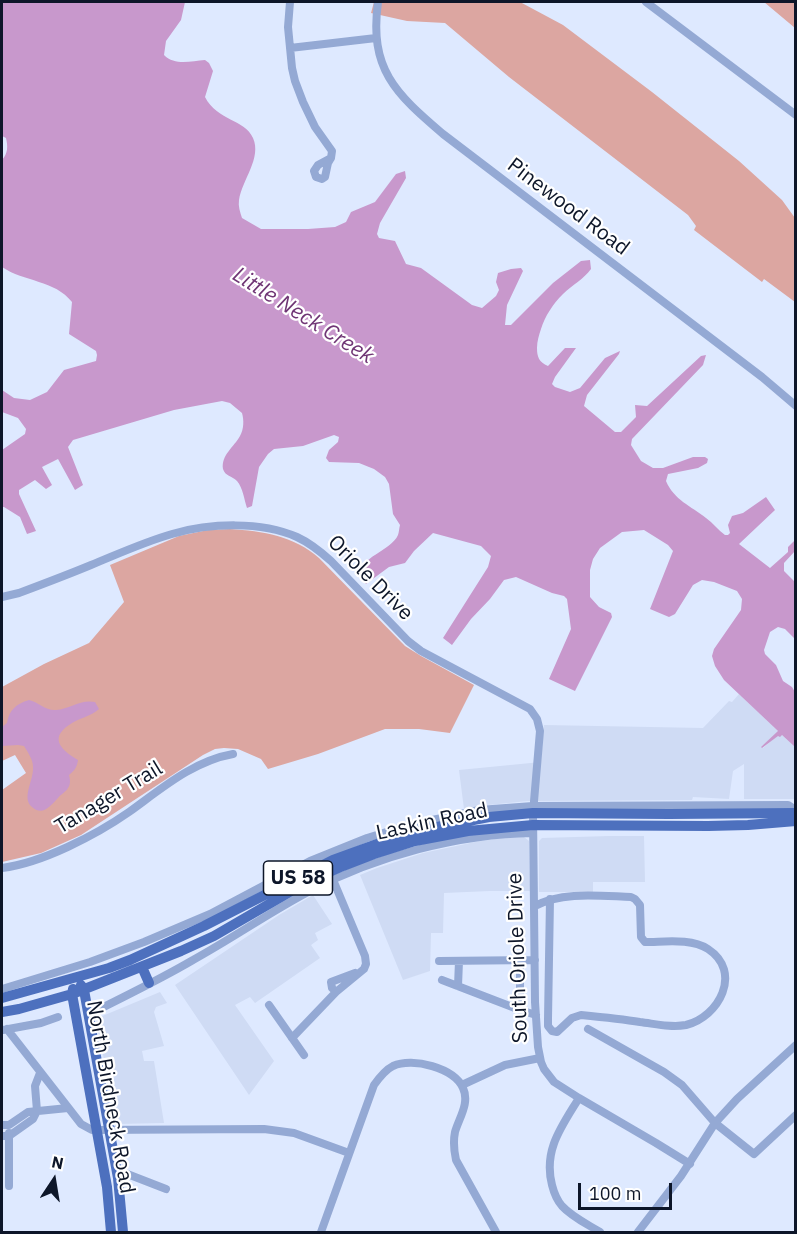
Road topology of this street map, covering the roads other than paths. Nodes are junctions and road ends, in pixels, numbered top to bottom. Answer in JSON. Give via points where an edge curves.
{"nodes":[{"id":1,"x":290,"y":2,"type":"edge"},
{"id":2,"x":378,"y":2,"type":"edge"},
{"id":3,"x":646,"y":2,"type":"edge"},
{"id":4,"x":376,"y":38,"type":"junction"},
{"id":5,"x":290,"y":48,"type":"junction"},
{"id":6,"x":795,"y":115,"type":"edge"},
{"id":7,"x":331,"y":158,"type":"dead end"},
{"id":8,"x":795,"y":406,"type":"edge"},
{"id":9,"x":2,"y":597,"type":"edge"},
{"id":10,"x":233,"y":754,"type":"dead end"},
{"id":11,"x":708,"y":809,"type":"junction"},
{"id":12,"x":533,"y":810,"type":"junction"},
{"id":13,"x":795,"y":811,"type":"edge"},
{"id":14,"x":795,"y":821,"type":"edge"},
{"id":15,"x":708,"y":826,"type":"junction"},
{"id":16,"x":533,"y":829,"type":"junction"},
{"id":17,"x":329,"y":867,"type":"junction"},
{"id":18,"x":2,"y":868,"type":"edge"},
{"id":19,"x":550,"y":899,"type":"junction"},
{"id":20,"x":535,"y":906,"type":"junction"},
{"id":21,"x":185,"y":949,"type":"junction"},
{"id":22,"x":520,"y":959,"type":"junction"},
{"id":23,"x":535,"y":960,"type":"junction"},
{"id":24,"x":193,"y":961,"type":"junction"},
{"id":25,"x":439,"y":961,"type":"dead end"},
{"id":26,"x":459,"y":961,"type":"junction"},
{"id":27,"x":142,"y":967,"type":"junction"},
{"id":28,"x":74,"y":972,"type":"junction"},
{"id":29,"x":442,"y":980,"type":"dead end"},
{"id":30,"x":149,"y":983,"type":"junction"},
{"id":31,"x":458,"y":986,"type":"junction"},
{"id":32,"x":2,"y":989,"type":"edge"},
{"id":33,"x":84,"y":990,"type":"junction"},
{"id":34,"x":72,"y":994,"type":"junction"},
{"id":35,"x":2,"y":998,"type":"edge"},
{"id":36,"x":269,"y":1005,"type":"dead end"},
{"id":37,"x":520,"y":1010,"type":"junction"},
{"id":38,"x":2,"y":1012,"type":"edge"},
{"id":39,"x":88,"y":1015,"type":"junction"},
{"id":40,"x":536,"y":1015,"type":"junction"},
{"id":41,"x":58,"y":1017,"type":"dead end"},
{"id":42,"x":588,"y":1029,"type":"dead end"},
{"id":43,"x":4,"y":1030,"type":"edge"},
{"id":44,"x":292,"y":1038,"type":"junction"},
{"id":45,"x":795,"y":1045,"type":"edge"},
{"id":46,"x":304,"y":1055,"type":"dead end"},
{"id":47,"x":540,"y":1058,"type":"junction"},
{"id":48,"x":40,"y":1072,"type":"junction"},
{"id":49,"x":462,"y":1085,"type":"junction"},
{"id":50,"x":579,"y":1098,"type":"junction"},
{"id":51,"x":68,"y":1108,"type":"junction"},
{"id":52,"x":37,"y":1111,"type":"junction"},
{"id":53,"x":795,"y":1115,"type":"edge"},
{"id":54,"x":715,"y":1123,"type":"junction"},
{"id":55,"x":5,"y":1125,"type":"edge"},
{"id":56,"x":110,"y":1130,"type":"junction"},
{"id":57,"x":98,"y":1131,"type":"junction"},
{"id":58,"x":5,"y":1136,"type":"edge"},
{"id":59,"x":349,"y":1153,"type":"junction"},
{"id":60,"x":690,"y":1164,"type":"junction"},
{"id":61,"x":117,"y":1170,"type":"junction"},
{"id":62,"x":9,"y":1186,"type":"dead end"},
{"id":63,"x":166,"y":1190,"type":"dead end"},
{"id":64,"x":111,"y":1232,"type":"edge"},
{"id":65,"x":123,"y":1233,"type":"edge"},
{"id":66,"x":321,"y":1233,"type":"edge"},
{"id":67,"x":496,"y":1233,"type":"edge"},
{"id":68,"x":600,"y":1233,"type":"edge"},
{"id":69,"x":638,"y":1233,"type":"edge"}],
"edges":[{"from":1,"to":5,"type":"street"},
{"from":2,"to":4,"type":"street","name":"Pinewood Road"},
{"from":3,"to":6,"type":"street"},
{"from":4,"to":5,"type":"street"},
{"from":4,"to":8,"type":"street","name":"Pinewood Road","via":[[387,74],[414,110]]},
{"from":5,"to":7,"type":"street","via":[[295,81],[315,127],[332,152]]},
{"from":9,"to":12,"type":"street","name":"Oriole Drive","via":[[189,530],[253,525],[291,535],[331,561],[421,651],[524,705],[535,715],[540,732]]},
{"from":10,"to":18,"type":"street","name":"Tanager Trail","via":[[195,767],[80,840]]},
{"from":11,"to":12,"type":"main road","name":"Laskin Road","number":"US 58"},
{"from":11,"to":13,"type":"main road","name":"Laskin Road","number":"US 58"},
{"from":11,"to":15,"type":"main road"},
{"from":12,"to":16,"type":"street","name":"South Oriole Drive"},
{"from":12,"to":17,"type":"main road","name":"Laskin Road","number":"US 58","via":[[388,840]]},
{"from":14,"to":15,"type":"main road","name":"Laskin Road","number":"US 58"},
{"from":15,"to":16,"type":"main road","name":"Laskin Road","number":"US 58"},
{"from":16,"to":17,"type":"main road","name":"Laskin Road","number":"US 58","via":[[468,831],[416,841]]},
{"from":16,"to":20,"type":"street","name":"South Oriole Drive"},
{"from":17,"to":21,"type":"main road","name":"Laskin Road","number":"US 58","via":[[214,936]]},
{"from":17,"to":24,"type":"street","name":"Laskin Road","via":[[311,890]]},
{"from":17,"to":28,"type":"main road","name":"Laskin Road","number":"US 58","via":[[130,960]]},
{"from":17,"to":44,"type":"street","via":[[366,964],[362,971],[333,981],[336,992]]},
{"from":19,"to":19,"type":"street","via":[[548,1026],[552,1031],[557,1032],[581,1015],[666,1026],[696,1022],[721,997],[726,976],[718,958],[694,944],[642,940],[640,905],[632,897]]},
{"from":19,"to":20,"type":"street"},
{"from":20,"to":23,"type":"street","name":"South Oriole Drive"},
{"from":21,"to":24,"type":"street"},
{"from":21,"to":27,"type":"main road","name":"Laskin Road","number":"US 58"},
{"from":22,"to":23,"type":"street"},
{"from":22,"to":26,"type":"street"},
{"from":22,"to":37,"type":"street"},
{"from":23,"to":40,"type":"street","name":"South Oriole Drive"},
{"from":24,"to":30,"type":"street","name":"Laskin Road"},
{"from":25,"to":26,"type":"street"},
{"from":26,"to":31,"type":"street"},
{"from":27,"to":30,"type":"main road"},
{"from":27,"to":33,"type":"main road","name":"Laskin Road","number":"US 58"},
{"from":28,"to":32,"type":"street","name":"Laskin Road"},
{"from":28,"to":33,"type":"main road","name":"North Birdneck Road"},
{"from":28,"to":34,"type":"main road","name":"North Birdneck Road"},
{"from":28,"to":35,"type":"main road","name":"Laskin Road","number":"US 58"},
{"from":29,"to":31,"type":"street"},
{"from":30,"to":39,"type":"street","name":"Laskin Road"},
{"from":31,"to":37,"type":"street"},
{"from":33,"to":34,"type":"main road","name":"Laskin Road","number":"US 58"},
{"from":33,"to":39,"type":"main road","name":"North Birdneck Road"},
{"from":34,"to":38,"type":"main road","name":"Laskin Road","number":"US 58"},
{"from":34,"to":57,"type":"main road","name":"North Birdneck Road"},
{"from":36,"to":44,"type":"street"},
{"from":37,"to":40,"type":"street"},
{"from":39,"to":56,"type":"main road","name":"North Birdneck Road"},
{"from":40,"to":47,"type":"street","name":"South Oriole Drive"},
{"from":41,"to":43,"type":"street"},
{"from":42,"to":54,"type":"street","via":[[678,1082]]},
{"from":43,"to":48,"type":"street"},
{"from":44,"to":46,"type":"street"},
{"from":45,"to":54,"type":"street"},
{"from":47,"to":49,"type":"street","via":[[505,1065]]},
{"from":47,"to":50,"type":"street","name":"South Oriole Drive","via":[[554,1082]]},
{"from":48,"to":51,"type":"street"},
{"from":48,"to":52,"type":"street","via":[[35,1086]]},
{"from":49,"to":59,"type":"street","via":[[434,1066],[392,1066],[374,1085]]},
{"from":49,"to":67,"type":"street","via":[[465,1102],[455,1133],[456,1160]]},
{"from":50,"to":60,"type":"street","name":"South Oriole Drive"},
{"from":50,"to":68,"type":"street","via":[[550,1151],[550,1177],[554,1195],[562,1206]]},
{"from":51,"to":52,"type":"street"},
{"from":51,"to":57,"type":"street","via":[[81,1124]]},
{"from":52,"to":55,"type":"street"},
{"from":52,"to":58,"type":"street","via":[[33,1119]]},
{"from":53,"to":54,"type":"street","via":[[754,1154]]},
{"from":54,"to":60,"type":"street"},
{"from":55,"to":58,"type":"street"},
{"from":56,"to":57,"type":"street"},
{"from":56,"to":59,"type":"street","via":[[272,1129]]},
{"from":56,"to":61,"type":"main road","name":"North Birdneck Road"},
{"from":57,"to":64,"type":"main road","name":"North Birdneck Road"},
{"from":58,"to":62,"type":"street"},
{"from":59,"to":66,"type":"street"},
{"from":60,"to":69,"type":"street"},
{"from":61,"to":63,"type":"street"},
{"from":61,"to":65,"type":"main road","name":"North Birdneck Road"}]}
